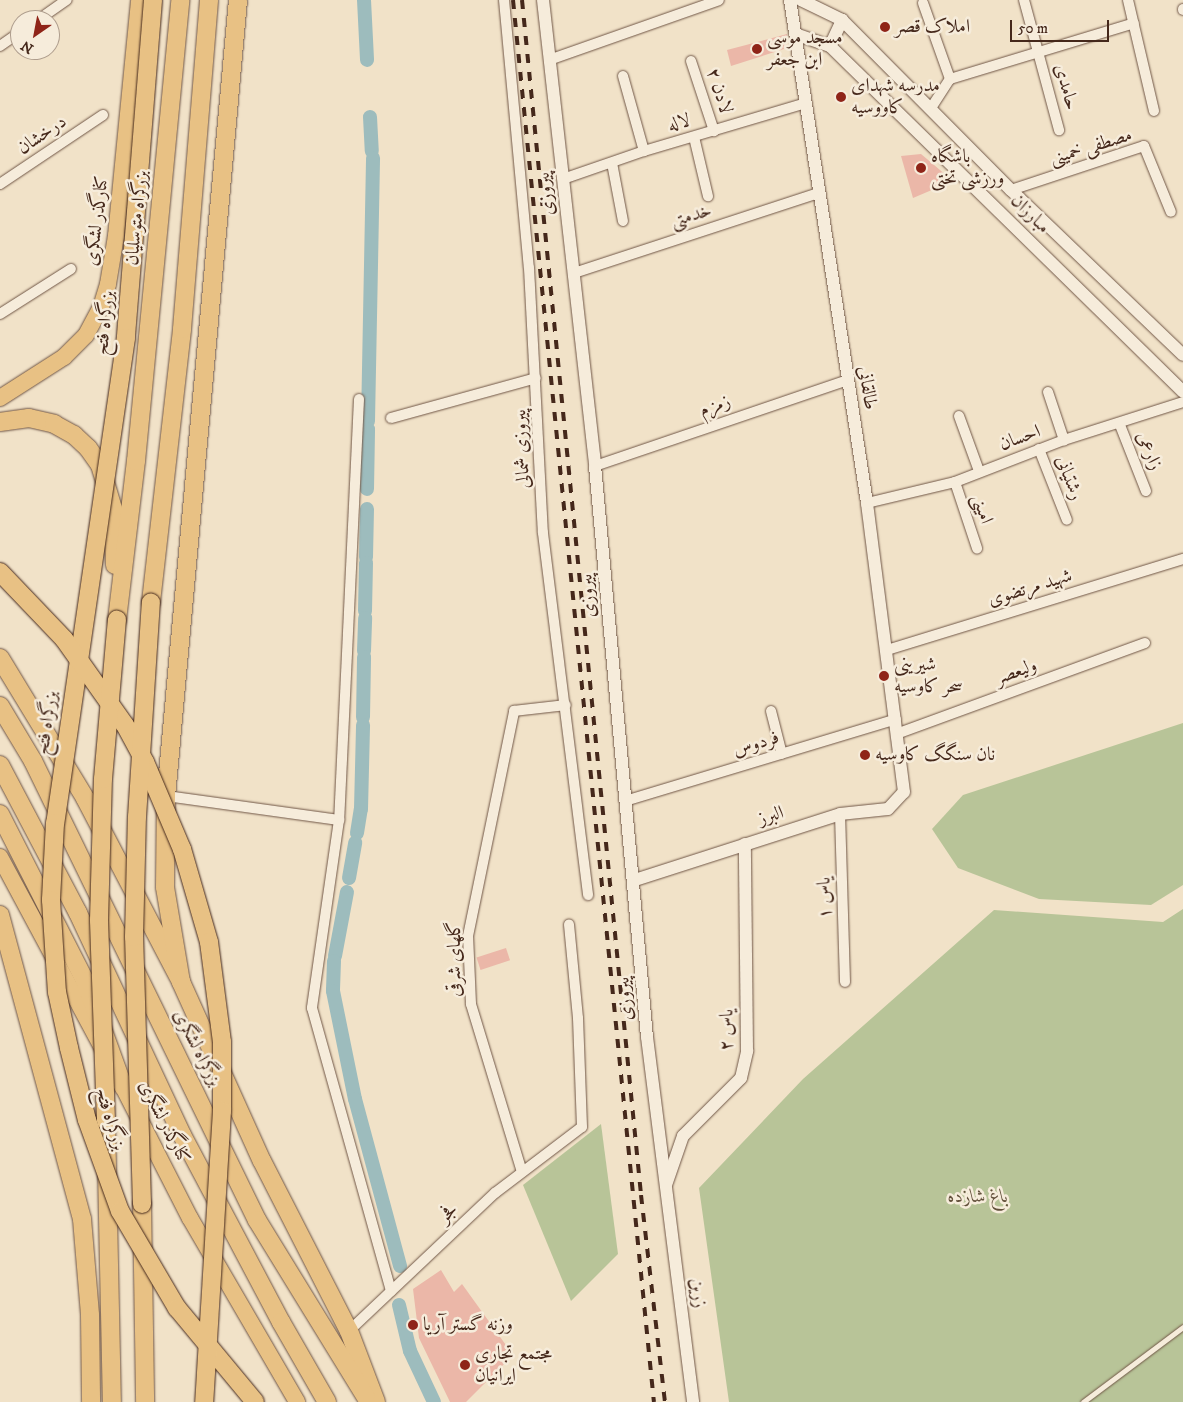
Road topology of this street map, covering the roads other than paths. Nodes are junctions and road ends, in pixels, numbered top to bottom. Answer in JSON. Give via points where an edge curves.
{"nodes":[{"id":1,"x":67,"y":0,"type":"edge"},
{"id":2,"x":139,"y":0,"type":"edge"},
{"id":3,"x":153,"y":0,"type":"edge"},
{"id":4,"x":180,"y":0,"type":"edge"},
{"id":5,"x":209,"y":0,"type":"edge"},
{"id":6,"x":238,"y":0,"type":"edge"},
{"id":7,"x":504,"y":0,"type":"edge"},
{"id":8,"x":543,"y":0,"type":"edge"},
{"id":9,"x":719,"y":0,"type":"edge"},
{"id":10,"x":790,"y":0,"type":"edge"},
{"id":11,"x":802,"y":0,"type":"edge"},
{"id":12,"x":1024,"y":0,"type":"edge"},
{"id":13,"x":1128,"y":0,"type":"edge"},
{"id":14,"x":923,"y":2,"type":"dead end"},
{"id":15,"x":52,"y":10,"type":"edge"},
{"id":16,"x":842,"y":20,"type":"junction"},
{"id":17,"x":1134,"y":23,"type":"junction"},
{"id":18,"x":798,"y":35,"type":"junction"},
{"id":19,"x":830,"y":46,"type":"junction"},
{"id":20,"x":1039,"y":53,"type":"junction"},
{"id":21,"x":549,"y":60,"type":"junction"},
{"id":22,"x":692,"y":61,"type":"dead end"},
{"id":23,"x":623,"y":76,"type":"dead end"},
{"id":24,"x":950,"y":79,"type":"junction"},
{"id":25,"x":806,"y":103,"type":"junction"},
{"id":26,"x":931,"y":108,"type":"junction"},
{"id":27,"x":1154,"y":111,"type":"dead end"},
{"id":28,"x":103,"y":115,"type":"dead end"},
{"id":29,"x":1059,"y":130,"type":"dead end"},
{"id":30,"x":714,"y":131,"type":"junction"},
{"id":31,"x":694,"y":137,"type":"junction"},
{"id":32,"x":644,"y":151,"type":"junction"},
{"id":33,"x":612,"y":163,"type":"junction"},
{"id":34,"x":563,"y":179,"type":"junction"},
{"id":35,"x":0,"y":184,"type":"edge"},
{"id":36,"x":1010,"y":190,"type":"junction"},
{"id":37,"x":819,"y":193,"type":"junction"},
{"id":38,"x":708,"y":196,"type":"dead end"},
{"id":39,"x":1171,"y":212,"type":"dead end"},
{"id":40,"x":623,"y":222,"type":"dead end"},
{"id":41,"x":71,"y":269,"type":"dead end"},
{"id":42,"x":574,"y":273,"type":"junction"},
{"id":43,"x":0,"y":314,"type":"edge"},
{"id":44,"x":1183,"y":355,"type":"edge"},
{"id":45,"x":536,"y":378,"type":"junction"},
{"id":46,"x":847,"y":380,"type":"junction"},
{"id":47,"x":1048,"y":392,"type":"dead end"},
{"id":48,"x":1183,"y":392,"type":"edge"},
{"id":49,"x":0,"y":398,"type":"edge"},
{"id":50,"x":359,"y":398,"type":"dead end"},
{"id":51,"x":1183,"y":402,"type":"edge"},
{"id":52,"x":958,"y":416,"type":"dead end"},
{"id":53,"x":391,"y":418,"type":"dead end"},
{"id":54,"x":0,"y":422,"type":"edge"},
{"id":55,"x":1120,"y":425,"type":"junction"},
{"id":56,"x":1064,"y":440,"type":"junction"},
{"id":57,"x":1039,"y":449,"type":"junction"},
{"id":58,"x":595,"y":466,"type":"junction"},
{"id":59,"x":979,"y":471,"type":"junction"},
{"id":60,"x":954,"y":482,"type":"junction"},
{"id":61,"x":1146,"y":491,"type":"dead end"},
{"id":62,"x":867,"y":503,"type":"junction"},
{"id":63,"x":1067,"y":520,"type":"dead end"},
{"id":64,"x":977,"y":548,"type":"dead end"},
{"id":65,"x":1183,"y":560,"type":"edge"},
{"id":66,"x":0,"y":572,"type":"edge"},
{"id":67,"x":117,"y":620,"type":"junction"},
{"id":68,"x":1145,"y":643,"type":"dead end"},
{"id":69,"x":886,"y":650,"type":"junction"},
{"id":70,"x":0,"y":658,"type":"edge"},
{"id":71,"x":566,"y":705,"type":"junction"},
{"id":72,"x":0,"y":706,"type":"edge"},
{"id":73,"x":772,"y":711,"type":"dead end"},
{"id":74,"x":896,"y":719,"type":"junction"},
{"id":75,"x":899,"y":733,"type":"junction"},
{"id":76,"x":782,"y":754,"type":"junction"},
{"id":77,"x":0,"y":765,"type":"edge"},
{"id":78,"x":904,"y":782,"type":"joint"},
{"id":79,"x":166,"y":796,"type":"junction"},
{"id":80,"x":625,"y":801,"type":"junction"},
{"id":81,"x":0,"y":814,"type":"edge"},
{"id":82,"x":840,"y":814,"type":"junction"},
{"id":83,"x":339,"y":820,"type":"junction"},
{"id":84,"x":745,"y":844,"type":"junction"},
{"id":85,"x":0,"y":857,"type":"edge"},
{"id":86,"x":635,"y":880,"type":"junction"},
{"id":87,"x":588,"y":895,"type":"dead end"},
{"id":88,"x":0,"y":915,"type":"edge"},
{"id":89,"x":569,"y":924,"type":"dead end"},
{"id":90,"x":181,"y":982,"type":"junction"},
{"id":91,"x":845,"y":982,"type":"dead end"},
{"id":92,"x":123,"y":1086,"type":"junction"},
{"id":93,"x":522,"y":1172,"type":"junction"},
{"id":94,"x":665,"y":1190,"type":"junction"},
{"id":95,"x":390,"y":1291,"type":"junction"},
{"id":96,"x":1183,"y":1327,"type":"edge"},
{"id":97,"x":349,"y":1331,"type":"junction"},
{"id":98,"x":146,"y":1397,"type":"edge"},
{"id":99,"x":91,"y":1402,"type":"edge"},
{"id":100,"x":112,"y":1402,"type":"edge"},
{"id":101,"x":204,"y":1402,"type":"edge"},
{"id":102,"x":255,"y":1402,"type":"edge"},
{"id":103,"x":297,"y":1402,"type":"edge"},
{"id":104,"x":327,"y":1402,"type":"edge"},
{"id":105,"x":369,"y":1402,"type":"edge"},
{"id":106,"x":376,"y":1402,"type":"edge"},
{"id":107,"x":693,"y":1402,"type":"edge"},
{"id":108,"x":1083,"y":1402,"type":"edge"}],
"edges":[{"from":1,"to":15,"type":"street"},
{"from":2,"to":49,"type":"main road","name":"کنارگذر لشگری","via":[[116,236],[101,307],[86,335],[64,357]]},
{"from":3,"to":102,"type":"highway","name":"بزرگراه فتح","bridge":true,"via":[[126,338],[55,822],[50,900],[57,992],[68,1048],[87,1120],[120,1210],[177,1308]]},
{"from":4,"to":67,"type":"highway","name":"بزرگراه متوسلیان","via":[[136,461]]},
{"from":5,"to":98,"type":"highway","bridge":true,"via":[[182,328],[151,602],[137,817],[134,937]]},
{"from":6,"to":79,"type":"highway"},
{"from":7,"to":45,"type":"street","name":"پیروزی شمالی"},
{"from":8,"to":21,"type":"street","name":"پیروزی"},
{"from":9,"to":21,"type":"street"},
{"from":10,"to":18,"type":"street","name":"طالقانی"},
{"from":11,"to":16,"type":"street","name":"مبارزان"},
{"from":12,"to":20,"type":"street","name":"حامدی"},
{"from":13,"to":17,"type":"street"},
{"from":14,"to":24,"type":"street"},
{"from":16,"to":19,"type":"street"},
{"from":16,"to":26,"type":"street","name":"مبارزان"},
{"from":17,"to":20,"type":"street"},
{"from":17,"to":27,"type":"street"},
{"from":18,"to":19,"type":"street","name":"مبارزان"},
{"from":18,"to":25,"type":"street","name":"طالقانی"},
{"from":19,"to":48,"type":"street","name":"مبارزان"},
{"from":20,"to":24,"type":"street"},
{"from":20,"to":29,"type":"street","name":"حامدی"},
{"from":21,"to":34,"type":"street","name":"پیروزی"},
{"from":22,"to":30,"type":"street","name":"لادن ۲"},
{"from":23,"to":32,"type":"street"},
{"from":24,"to":26,"type":"street"},
{"from":25,"to":30,"type":"street","name":"لاله"},
{"from":25,"to":37,"type":"street","name":"طالقانی"},
{"from":26,"to":36,"type":"street","name":"مبارزان"},
{"from":28,"to":35,"type":"street","name":"درخشان"},
{"from":30,"to":31,"type":"street","name":"لاله"},
{"from":31,"to":32,"type":"street","name":"لاله"},
{"from":31,"to":38,"type":"street"},
{"from":32,"to":33,"type":"street","name":"لاله"},
{"from":33,"to":34,"type":"street","name":"لاله"},
{"from":33,"to":40,"type":"street"},
{"from":34,"to":42,"type":"street","name":"پیروزی"},
{"from":36,"to":39,"type":"street","name":"مصطفی خمینی","via":[[1144,146]]},
{"from":36,"to":44,"type":"street","name":"مبارزان"},
{"from":37,"to":42,"type":"street","name":"خدمتی"},
{"from":37,"to":46,"type":"street","name":"طالقانی"},
{"from":41,"to":43,"type":"street"},
{"from":42,"to":58,"type":"street","name":"پیروزی"},
{"from":45,"to":53,"type":"street"},
{"from":45,"to":71,"type":"street","name":"پیروزی شمالی","via":[[543,533]]},
{"from":46,"to":58,"type":"street","name":"زمزم"},
{"from":46,"to":62,"type":"street","name":"طالقانی"},
{"from":47,"to":56,"type":"street"},
{"from":50,"to":83,"type":"street"},
{"from":51,"to":55,"type":"street","name":"احسان"},
{"from":52,"to":59,"type":"street"},
{"from":54,"to":67,"type":"highway","via":[[29,418],[54,424],[74,435],[100,465],[113,509]]},
{"from":55,"to":56,"type":"street","name":"احسان"},
{"from":55,"to":61,"type":"street","name":"زارعی"},
{"from":56,"to":57,"type":"street","name":"احسان"},
{"from":57,"to":59,"type":"street","name":"احسان"},
{"from":57,"to":63,"type":"street","name":"رشتیانی"},
{"from":58,"to":80,"type":"street","name":"پیروزی"},
{"from":59,"to":60,"type":"street","name":"احسان"},
{"from":60,"to":62,"type":"street","name":"احسان"},
{"from":60,"to":64,"type":"street","name":"امینی"},
{"from":62,"to":69,"type":"street","name":"طالقانی"},
{"from":65,"to":69,"type":"street","name":"شهید مرتضوی"},
{"from":66,"to":101,"type":"highway","bridge":true,"via":[[64,640],[125,726],[145,762],[182,849],[209,942],[222,1042],[222,1111]]},
{"from":67,"to":100,"type":"highway","bridge":true,"via":[[103,779],[99,920]]},
{"from":68,"to":75,"type":"street","name":"ولیعصر"},
{"from":69,"to":74,"type":"street","name":"طالقانی"},
{"from":70,"to":90,"type":"highway","via":[[86,798]]},
{"from":71,"to":87,"type":"street","name":"پیروزی شمالی"},
{"from":71,"to":93,"type":"street","name":"گلهای شرقی","via":[[517,709],[513,713],[468,936],[471,1004]]},
{"from":72,"to":105,"type":"highway","name":"بزرگراه لشگری","via":[[33,761],[257,1220]]},
{"from":73,"to":76,"type":"street"},
{"from":74,"to":75,"type":"street","name":"طالقانی"},
{"from":74,"to":76,"type":"street","name":"فردوس"},
{"from":75,"to":78,"type":"street","name":"طالقانی"},
{"from":76,"to":80,"type":"street","name":"فردوس"},
{"from":77,"to":104,"type":"highway","via":[[78,913],[182,1135]]},
{"from":78,"to":82,"type":"street","name":"البرز","via":[[901,800],[888,809]]},
{"from":79,"to":83,"type":"street"},
{"from":79,"to":90,"type":"highway","via":[[166,887]]},
{"from":80,"to":86,"type":"street","name":"پیروزی"},
{"from":81,"to":92,"type":"highway","via":[[85,981]]},
{"from":82,"to":84,"type":"street","name":"البرز"},
{"from":82,"to":91,"type":"street","name":"یاس ۱"},
{"from":83,"to":95,"type":"street","via":[[312,1008]]},
{"from":84,"to":86,"type":"street","name":"البرز"},
{"from":84,"to":94,"type":"street","name":"یاس ۲","via":[[747,1051],[741,1078],[683,1136]]},
{"from":85,"to":92,"type":"main road","name":"کنارگذر لشگری"},
{"from":86,"to":94,"type":"street","name":"پیروزی","via":[[647,1037]]},
{"from":88,"to":99,"type":"highway","via":[[82,1219],[90,1315]]},
{"from":89,"to":93,"type":"street","name":"فجر","via":[[578,1018],[582,1123],[579,1130]]},
{"from":90,"to":97,"type":"highway","via":[[262,1161]]},
{"from":92,"to":103,"type":"main road","name":"کنارگذر لشگری","via":[[190,1218]]},
{"from":93,"to":95,"type":"street","name":"فجر"},
{"from":94,"to":107,"type":"street","name":"زرین"},
{"from":95,"to":97,"type":"street","name":"فجر"},
{"from":96,"to":108,"type":"lane"},
{"from":97,"to":106,"type":"highway"}]}
